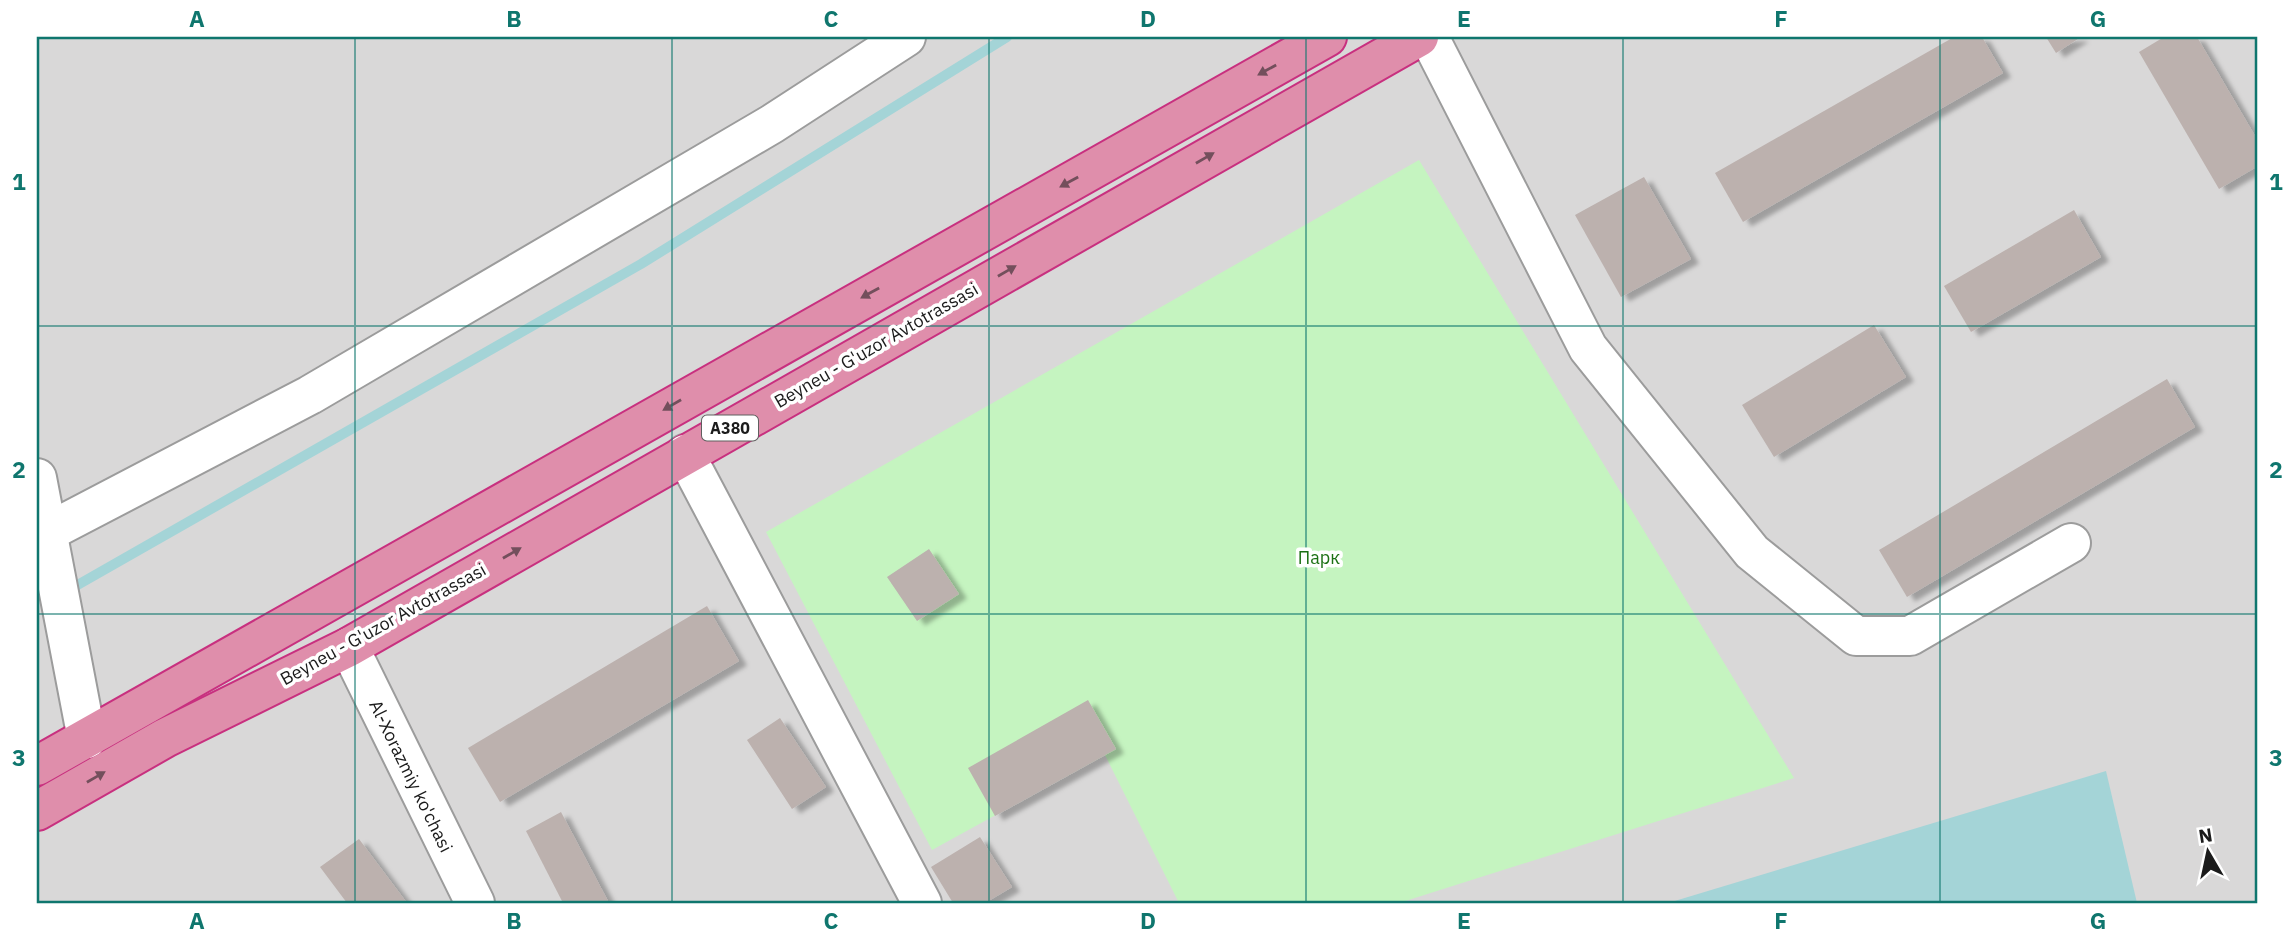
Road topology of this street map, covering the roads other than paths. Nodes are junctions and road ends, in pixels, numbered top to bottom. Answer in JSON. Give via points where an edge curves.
{"nodes":[{"id":1,"x":906,"y":37,"type":"edge"},
{"id":2,"x":1327,"y":37,"type":"edge"},
{"id":3,"x":1419,"y":37,"type":"edge"},
{"id":4,"x":1429,"y":37,"type":"edge"},
{"id":5,"x":685,"y":454,"type":"junction"},
{"id":6,"x":37,"y":478,"type":"edge"},
{"id":7,"x":2071,"y":542,"type":"dead end"},
{"id":8,"x":45,"y":556,"type":"edge"},
{"id":9,"x":349,"y":647,"type":"junction"},
{"id":10,"x":87,"y":738,"type":"junction"},
{"id":11,"x":37,"y":766,"type":"edge"},
{"id":12,"x":37,"y":811,"type":"edge"},
{"id":13,"x":475,"y":903,"type":"edge"},
{"id":14,"x":922,"y":903,"type":"edge"}],
"edges":[{"from":1,"to":8,"type":"street","via":[[772,124]]},
{"from":2,"to":10,"type":"highway","number":"A380","one_way":true},
{"from":5,"to":3,"type":"highway","name":"Beyneu - G'uzor Avtotrassasi","number":"A380","one_way":true},
{"from":4,"to":7,"type":"street","via":[[1588,348],[1752,552],[1856,636],[1910,636]]},
{"from":9,"to":5,"type":"highway","name":"Beyneu - G'uzor Avtotrassasi","number":"A380","one_way":true},
{"from":5,"to":14,"type":"street"},
{"from":6,"to":8,"type":"street"},
{"from":8,"to":10,"type":"street"},
{"from":12,"to":9,"type":"highway","name":"Beyneu - G'uzor Avtotrassasi","number":"A380","one_way":true,"via":[[165,738]]},
{"from":9,"to":13,"type":"street","name":"Al-Xorazmiy ko'chasi"},
{"from":10,"to":11,"type":"highway","number":"A380"}]}
